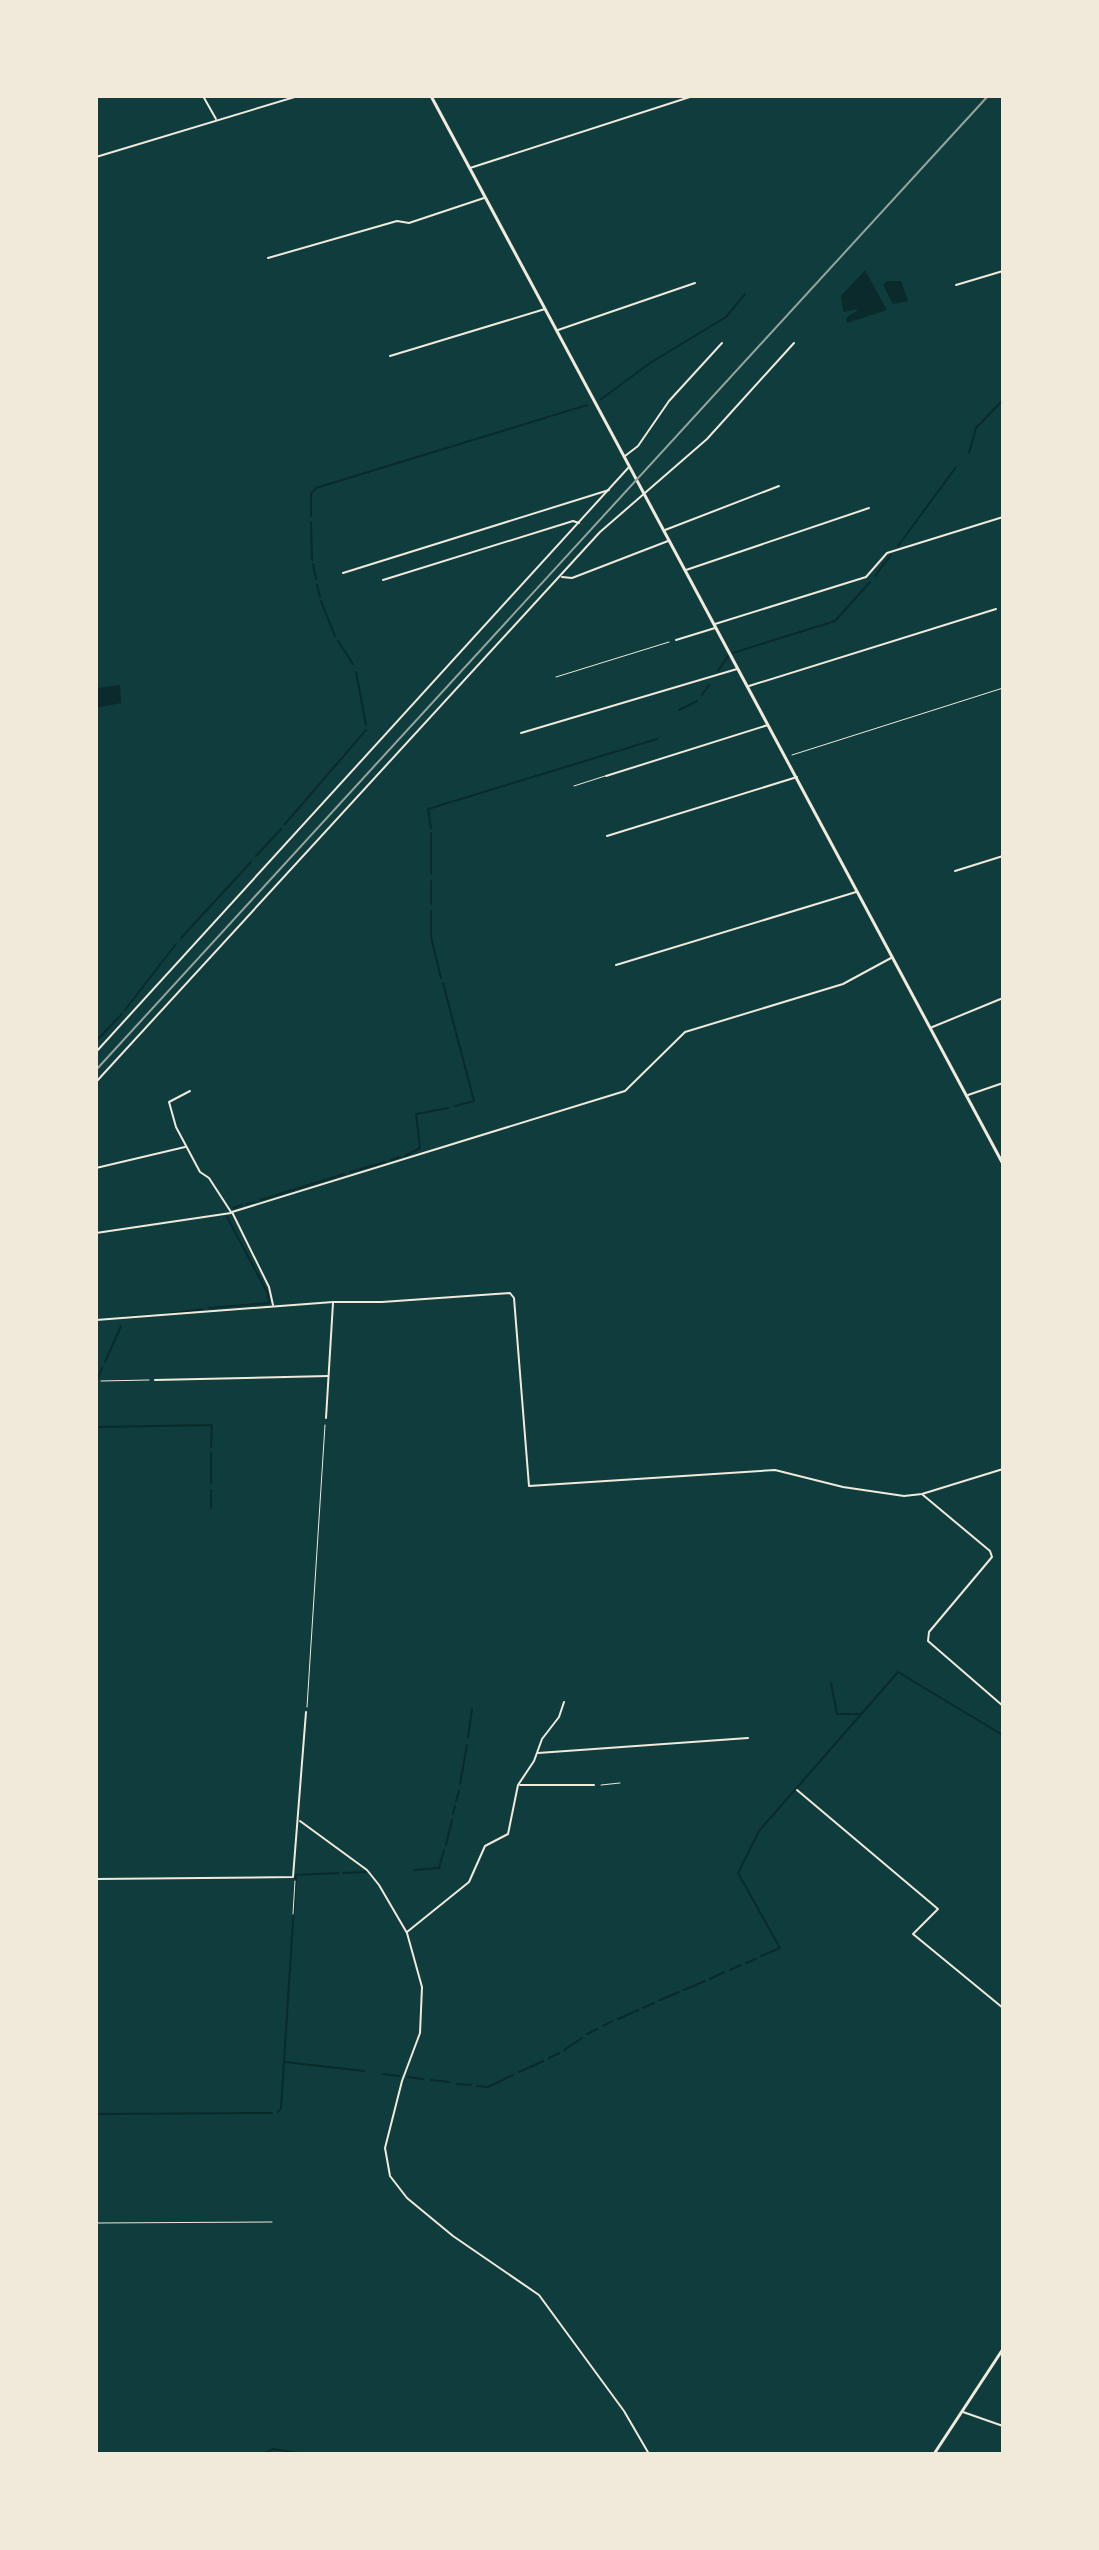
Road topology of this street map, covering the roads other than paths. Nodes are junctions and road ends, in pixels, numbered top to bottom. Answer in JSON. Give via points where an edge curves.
{"nodes":[{"id":1,"x":203,"y":96,"type":"edge"},
{"id":2,"x":298,"y":96,"type":"edge"},
{"id":3,"x":431,"y":96,"type":"edge"},
{"id":4,"x":693,"y":96,"type":"edge"},
{"id":5,"x":216,"y":120,"type":"junction"},
{"id":6,"x":96,"y":157,"type":"edge"},
{"id":7,"x":469,"y":169,"type":"junction"},
{"id":8,"x":485,"y":198,"type":"junction"},
{"id":9,"x":268,"y":258,"type":"dead end"},
{"id":10,"x":1003,"y":271,"type":"edge"},
{"id":11,"x":695,"y":283,"type":"dead end"},
{"id":12,"x":956,"y":285,"type":"dead end"},
{"id":13,"x":546,"y":309,"type":"junction"},
{"id":14,"x":558,"y":330,"type":"junction"},
{"id":15,"x":722,"y":343,"type":"dead end"},
{"id":16,"x":794,"y":343,"type":"dead end"},
{"id":17,"x":390,"y":356,"type":"dead end"},
{"id":18,"x":625,"y":456,"type":"junction"},
{"id":19,"x":630,"y":466,"type":"junction"},
{"id":20,"x":779,"y":486,"type":"dead end"},
{"id":21,"x":610,"y":491,"type":"junction"},
{"id":22,"x":644,"y":493,"type":"junction"},
{"id":23,"x":869,"y":508,"type":"dead end"},
{"id":24,"x":1003,"y":517,"type":"edge"},
{"id":25,"x":580,"y":523,"type":"junction"},
{"id":26,"x":664,"y":530,"type":"junction"},
{"id":27,"x":669,"y":540,"type":"junction"},
{"id":28,"x":685,"y":570,"type":"junction"},
{"id":29,"x":343,"y":573,"type":"dead end"},
{"id":30,"x":560,"y":576,"type":"junction"},
{"id":31,"x":383,"y":580,"type":"dead end"},
{"id":32,"x":996,"y":609,"type":"dead end"},
{"id":33,"x":715,"y":626,"type":"junction"},
{"id":34,"x":676,"y":640,"type":"road end"},
{"id":35,"x":738,"y":669,"type":"junction"},
{"id":36,"x":748,"y":687,"type":"junction"},
{"id":37,"x":768,"y":725,"type":"junction"},
{"id":38,"x":521,"y":733,"type":"dead end"},
{"id":39,"x":606,"y":776,"type":"joint"},
{"id":40,"x":797,"y":777,"type":"junction"},
{"id":41,"x":574,"y":786,"type":"dead end"},
{"id":42,"x":607,"y":836,"type":"dead end"},
{"id":43,"x":1003,"y":856,"type":"edge"},
{"id":44,"x":955,"y":871,"type":"dead end"},
{"id":45,"x":858,"y":891,"type":"junction"},
{"id":46,"x":892,"y":958,"type":"junction"},
{"id":47,"x":616,"y":965,"type":"dead end"},
{"id":48,"x":1003,"y":998,"type":"edge"},
{"id":49,"x":930,"y":1028,"type":"junction"},
{"id":50,"x":96,"y":1052,"type":"edge"},
{"id":51,"x":96,"y":1082,"type":"edge"},
{"id":52,"x":1003,"y":1083,"type":"edge"},
{"id":53,"x":190,"y":1091,"type":"dead end"},
{"id":54,"x":966,"y":1095,"type":"junction"},
{"id":55,"x":186,"y":1147,"type":"junction"},
{"id":56,"x":1003,"y":1164,"type":"edge"},
{"id":57,"x":96,"y":1168,"type":"edge"},
{"id":58,"x":232,"y":1212,"type":"junction"},
{"id":59,"x":96,"y":1233,"type":"edge"},
{"id":60,"x":333,"y":1302,"type":"junction"},
{"id":61,"x":273,"y":1307,"type":"junction"},
{"id":62,"x":96,"y":1320,"type":"edge"},
{"id":63,"x":328,"y":1376,"type":"junction"},
{"id":64,"x":155,"y":1380,"type":"road end"},
{"id":65,"x":326,"y":1418,"type":"road end"},
{"id":66,"x":1003,"y":1469,"type":"edge"},
{"id":67,"x":922,"y":1494,"type":"junction"},
{"id":68,"x":564,"y":1702,"type":"dead end"},
{"id":69,"x":1003,"y":1706,"type":"edge"},
{"id":70,"x":306,"y":1712,"type":"road end"},
{"id":71,"x":748,"y":1738,"type":"dead end"},
{"id":72,"x":537,"y":1753,"type":"junction"},
{"id":73,"x":518,"y":1785,"type":"junction"},
{"id":74,"x":594,"y":1785,"type":"road end"},
{"id":75,"x":797,"y":1790,"type":"dead end"},
{"id":76,"x":300,"y":1821,"type":"junction"},
{"id":77,"x":96,"y":1879,"type":"edge"},
{"id":78,"x":407,"y":1933,"type":"junction"},
{"id":79,"x":1003,"y":2008,"type":"edge"},
{"id":80,"x":1003,"y":2349,"type":"edge"},
{"id":81,"x":962,"y":2411,"type":"junction"},
{"id":82,"x":1003,"y":2426,"type":"edge"},
{"id":83,"x":649,"y":2454,"type":"edge"},
{"id":84,"x":934,"y":2454,"type":"edge"}],
"edges":[{"from":1,"to":5,"type":"street"},
{"from":2,"to":5,"type":"street"},
{"from":3,"to":7,"type":"street"},
{"from":4,"to":7,"type":"street"},
{"from":5,"to":6,"type":"street"},
{"from":7,"to":8,"type":"street"},
{"from":8,"to":9,"type":"street"},
{"from":8,"to":13,"type":"street"},
{"from":10,"to":12,"type":"street"},
{"from":11,"to":14,"type":"street"},
{"from":13,"to":14,"type":"street"},
{"from":13,"to":17,"type":"street"},
{"from":14,"to":18,"type":"street"},
{"from":15,"to":18,"type":"street"},
{"from":16,"to":22,"type":"street","via":[[707,439]]},
{"from":18,"to":19,"type":"street"},
{"from":19,"to":21,"type":"street"},
{"from":19,"to":22,"type":"street"},
{"from":20,"to":26,"type":"street"},
{"from":21,"to":25,"type":"street"},
{"from":21,"to":29,"type":"street"},
{"from":22,"to":26,"type":"street"},
{"from":22,"to":30,"type":"street"},
{"from":23,"to":28,"type":"street"},
{"from":24,"to":33,"type":"street","via":[[887,553],[866,577]]},
{"from":25,"to":31,"type":"street"},
{"from":25,"to":50,"type":"street"},
{"from":26,"to":27,"type":"street"},
{"from":27,"to":28,"type":"street"},
{"from":27,"to":30,"type":"street","via":[[572,578]]},
{"from":28,"to":33,"type":"street"},
{"from":30,"to":51,"type":"street"},
{"from":32,"to":36,"type":"street"},
{"from":33,"to":34,"type":"street"},
{"from":33,"to":35,"type":"street"},
{"from":35,"to":36,"type":"street"},
{"from":35,"to":38,"type":"street"},
{"from":36,"to":37,"type":"street"},
{"from":37,"to":39,"type":"street"},
{"from":37,"to":40,"type":"street"},
{"from":39,"to":41,"type":"lane"},
{"from":40,"to":42,"type":"street"},
{"from":40,"to":45,"type":"street"},
{"from":43,"to":44,"type":"street"},
{"from":45,"to":46,"type":"street"},
{"from":45,"to":47,"type":"street"},
{"from":46,"to":49,"type":"street"},
{"from":46,"to":58,"type":"street","via":[[843,984],[685,1032],[625,1091]]},
{"from":48,"to":49,"type":"street"},
{"from":49,"to":54,"type":"street"},
{"from":52,"to":54,"type":"street"},
{"from":53,"to":55,"type":"street","via":[[170,1100]]},
{"from":54,"to":56,"type":"street"},
{"from":55,"to":57,"type":"street"},
{"from":55,"to":58,"type":"street"},
{"from":58,"to":59,"type":"street"},
{"from":58,"to":61,"type":"street","via":[[269,1287]]},
{"from":60,"to":61,"type":"street"},
{"from":60,"to":63,"type":"street"},
{"from":60,"to":67,"type":"street","via":[[513,1295],[529,1486],[775,1470],[870,1493]]},
{"from":61,"to":62,"type":"street"},
{"from":63,"to":64,"type":"street"},
{"from":63,"to":65,"type":"street"},
{"from":66,"to":67,"type":"street"},
{"from":67,"to":69,"type":"street","via":[[992,1557],[929,1632],[929,1644]]},
{"from":68,"to":72,"type":"street"},
{"from":70,"to":76,"type":"street"},
{"from":71,"to":72,"type":"street"},
{"from":72,"to":73,"type":"street"},
{"from":73,"to":74,"type":"street"},
{"from":73,"to":78,"type":"street","via":[[508,1834],[485,1846],[469,1882]]},
{"from":75,"to":79,"type":"street","via":[[938,1909],[913,1934]]},
{"from":76,"to":77,"type":"street","via":[[291,1878]]},
{"from":76,"to":78,"type":"street","via":[[367,1870]]},
{"from":78,"to":83,"type":"street","via":[[423,2003],[416,2049],[385,2148],[390,2176],[407,2198],[453,2236],[553,2310]]},
{"from":80,"to":81,"type":"street"},
{"from":81,"to":82,"type":"street"},
{"from":81,"to":84,"type":"street"}]}
